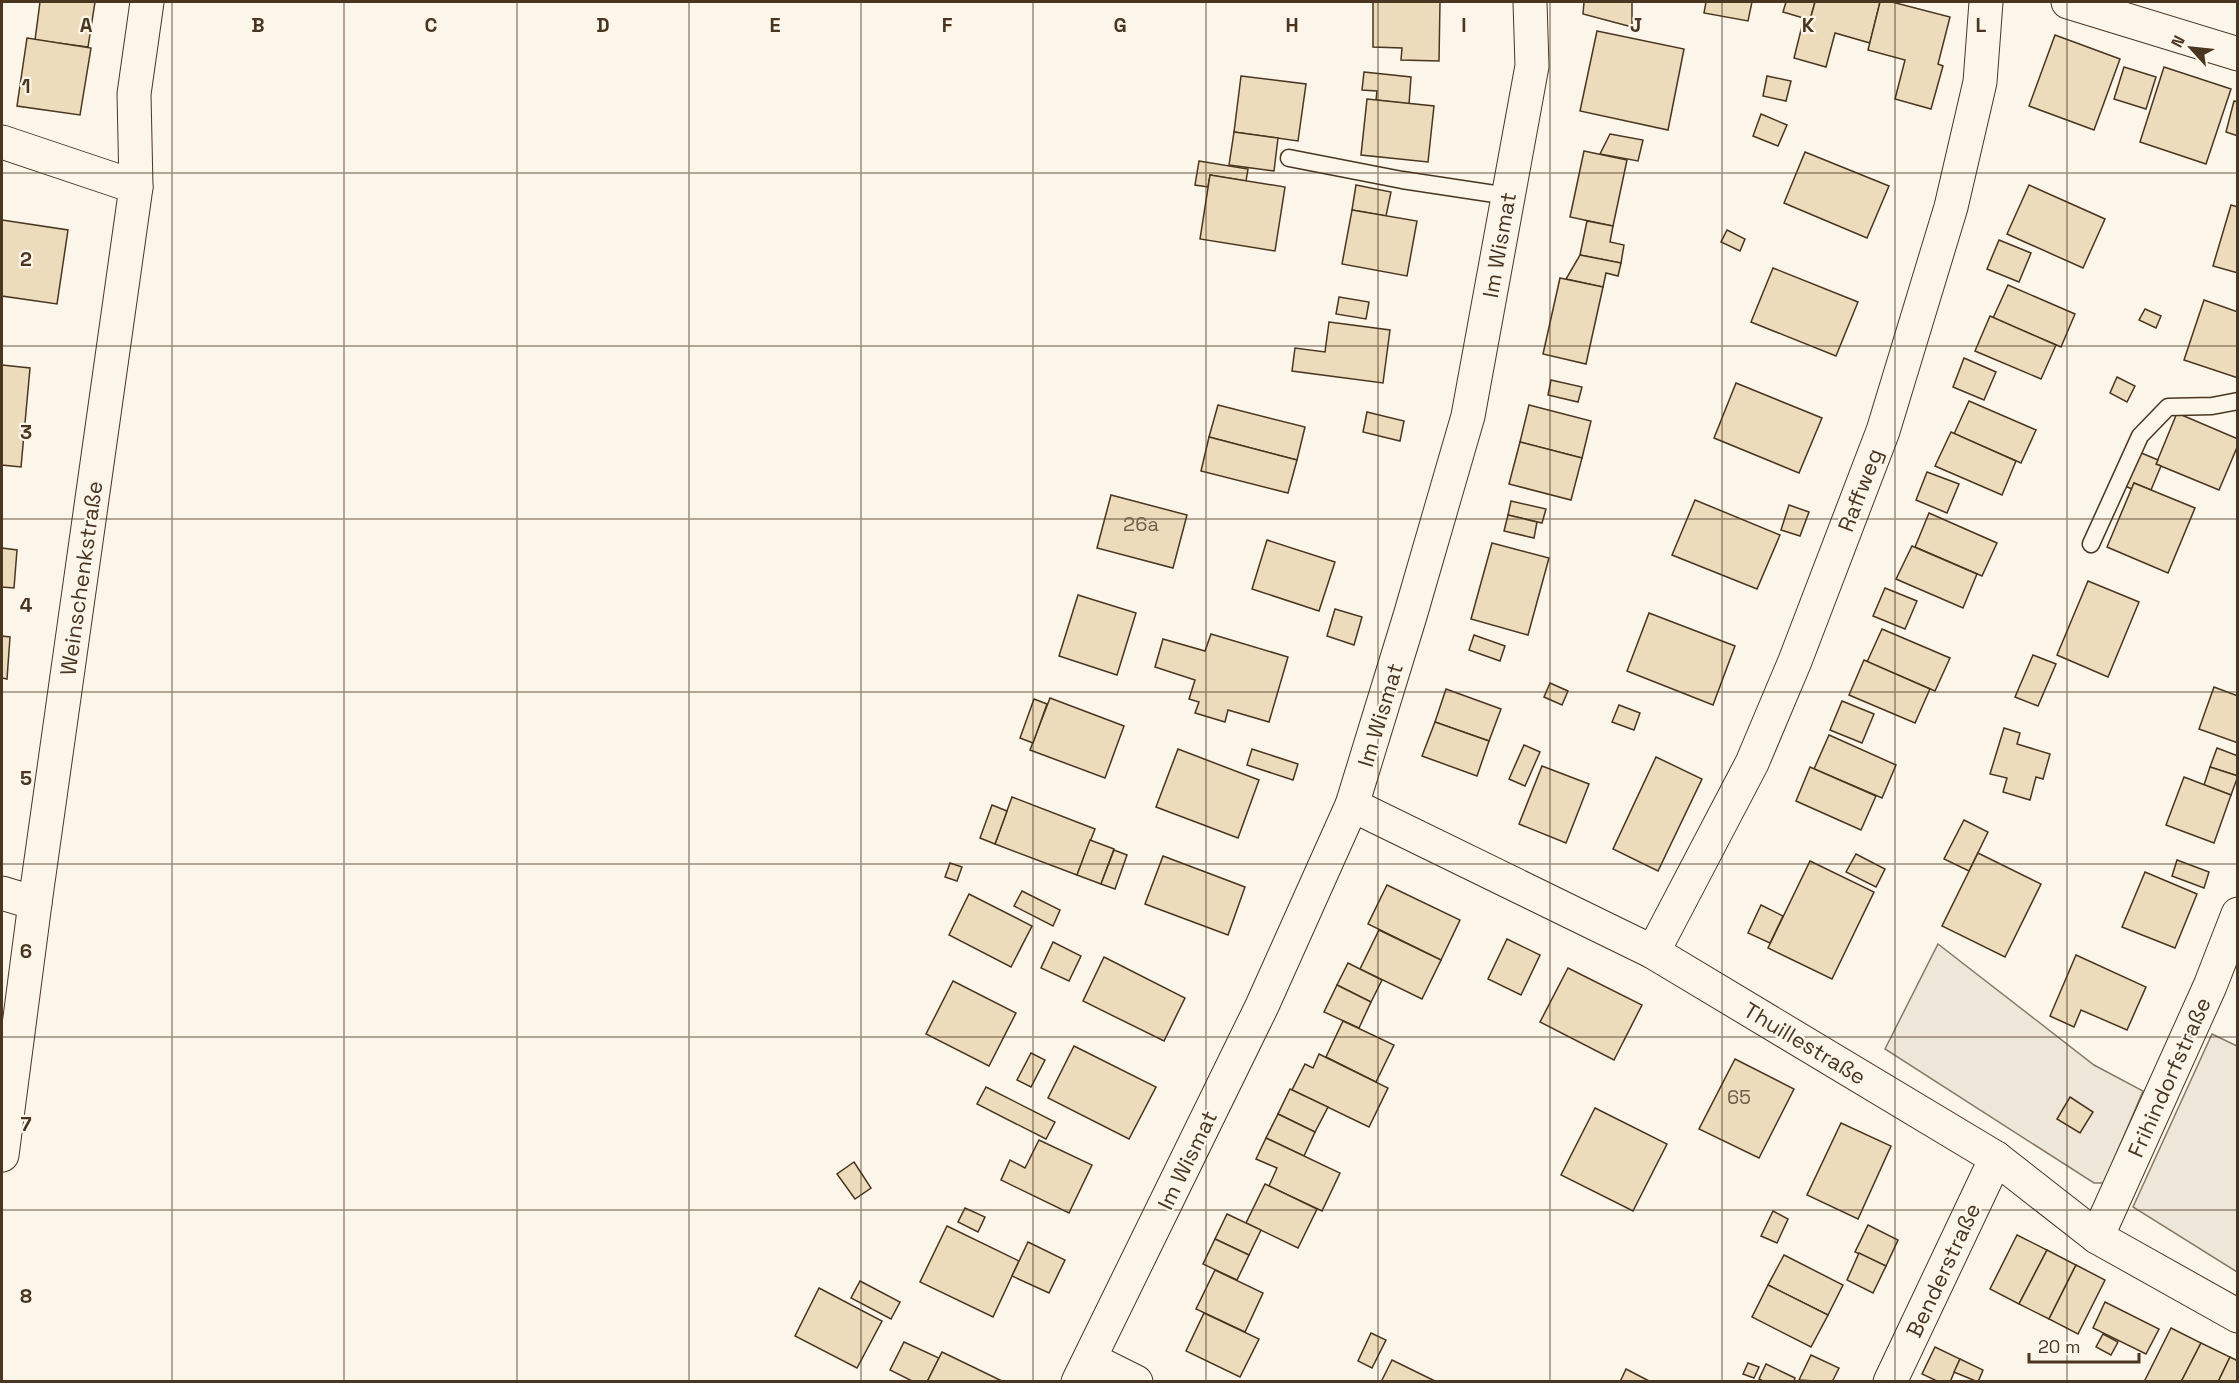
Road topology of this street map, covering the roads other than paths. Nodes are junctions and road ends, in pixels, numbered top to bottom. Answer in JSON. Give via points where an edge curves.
{"nodes":[{"id":1,"x":147,"y":2,"type":"edge"},
{"id":2,"x":1530,"y":2,"type":"edge"},
{"id":3,"x":1986,"y":2,"type":"edge"},
{"id":4,"x":2068,"y":2,"type":"edge"},
{"id":5,"x":2238,"y":54,"type":"edge"},
{"id":6,"x":2,"y":142,"type":"edge"},
{"id":7,"x":1289,"y":158,"type":"dead end"},
{"id":8,"x":136,"y":187,"type":"junction"},
{"id":9,"x":1508,"y":196,"type":"junction"},
{"id":10,"x":2238,"y":401,"type":"edge"},
{"id":11,"x":2091,"y":544,"type":"dead end"},
{"id":12,"x":1352,"y":805,"type":"junction"},
{"id":13,"x":2,"y":893,"type":"edge"},
{"id":14,"x":35,"y":903,"type":"junction"},
{"id":15,"x":2238,"y":914,"type":"edge"},
{"id":16,"x":1653,"y":952,"type":"junction"},
{"id":17,"x":2,"y":1155,"type":"edge"},
{"id":18,"x":1995,"y":1158,"type":"junction"},
{"id":19,"x":2097,"y":1237,"type":"junction"},
{"id":20,"x":2238,"y":1316,"type":"edge"},
{"id":21,"x":1084,"y":1370,"type":"edge"},
{"id":22,"x":1136,"y":1382,"type":"edge"},
{"id":23,"x":1890,"y":1382,"type":"edge"}],
"edges":[{"from":1,"to":8,"type":"street","name":"Weinschenkstraße","via":[[134,94]]},
{"from":2,"to":9,"type":"street","name":"Im Wismat","via":[[1532,66]]},
{"from":3,"to":16,"type":"street","name":"Raffweg","via":[[1980,82],[1951,207],[1883,431],[1752,764]]},
{"from":4,"to":5,"type":"street"},
{"from":6,"to":8,"type":"street"},
{"from":7,"to":9,"type":"lane"},
{"from":8,"to":14,"type":"street","name":"Weinschenkstraße"},
{"from":9,"to":12,"type":"street","name":"Im Wismat","via":[[1468,416]]},
{"from":10,"to":11,"type":"lane","via":[[2168,407],[2140,436]]},
{"from":12,"to":16,"type":"street","name":"Thuillestraße"},
{"from":12,"to":21,"type":"street","name":"Im Wismat","via":[[1262,1006]]},
{"from":13,"to":14,"type":"street"},
{"from":14,"to":17,"type":"street","name":"Weinschenkstraße"},
{"from":15,"to":19,"type":"street","name":"Frihindorfstraße","via":[[2210,986]]},
{"from":16,"to":18,"type":"street","name":"Thuillestraße"},
{"from":18,"to":19,"type":"street","name":"Thuillestraße"},
{"from":18,"to":23,"type":"street","name":"Benderstraße"},
{"from":19,"to":20,"type":"street","name":"Thuillestraße"},
{"from":21,"to":22,"type":"street"}]}
